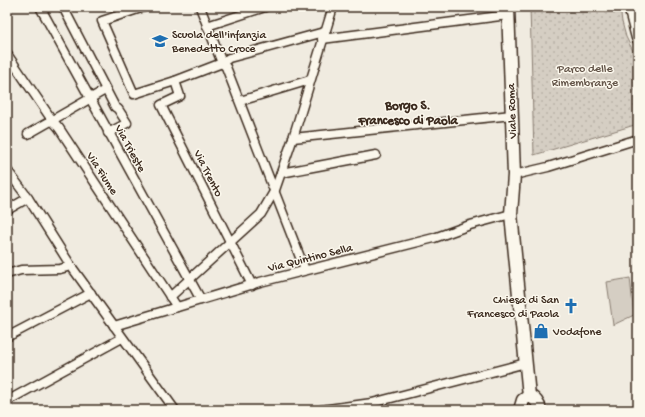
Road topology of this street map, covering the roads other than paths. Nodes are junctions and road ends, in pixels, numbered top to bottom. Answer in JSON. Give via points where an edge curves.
{"nodes":[{"id":1,"x":40,"y":7,"type":"edge"},
{"id":2,"x":63,"y":7,"type":"edge"},
{"id":3,"x":144,"y":7,"type":"edge"},
{"id":4,"x":200,"y":7,"type":"edge"},
{"id":5,"x":265,"y":7,"type":"edge"},
{"id":6,"x":333,"y":7,"type":"edge"},
{"id":7,"x":630,"y":7,"type":"edge"},
{"id":8,"x":128,"y":9,"type":"edge"},
{"id":9,"x":508,"y":11,"type":"edge"},
{"id":10,"x":208,"y":26,"type":"junction"},
{"id":11,"x":323,"y":36,"type":"junction"},
{"id":12,"x":638,"y":38,"type":"edge"},
{"id":13,"x":7,"y":54,"type":"edge"},
{"id":14,"x":222,"y":63,"type":"junction"},
{"id":15,"x":310,"y":80,"type":"junction"},
{"id":16,"x":175,"y":81,"type":"junction"},
{"id":17,"x":105,"y":90,"type":"junction"},
{"id":18,"x":89,"y":98,"type":"junction"},
{"id":19,"x":240,"y":101,"type":"junction"},
{"id":20,"x":512,"y":115,"type":"junction"},
{"id":21,"x":52,"y":120,"type":"junction"},
{"id":22,"x":108,"y":133,"type":"junction"},
{"id":23,"x":28,"y":134,"type":"dead end"},
{"id":24,"x":293,"y":138,"type":"junction"},
{"id":25,"x":638,"y":139,"type":"edge"},
{"id":26,"x":376,"y":155,"type":"dead end"},
{"id":27,"x":7,"y":170,"type":"edge"},
{"id":28,"x":281,"y":173,"type":"junction"},
{"id":29,"x":514,"y":175,"type":"junction"},
{"id":30,"x":275,"y":190,"type":"junction"},
{"id":31,"x":28,"y":198,"type":"junction"},
{"id":32,"x":7,"y":210,"type":"edge"},
{"id":33,"x":512,"y":214,"type":"junction"},
{"id":34,"x":230,"y":242,"type":"junction"},
{"id":35,"x":71,"y":266,"type":"junction"},
{"id":36,"x":305,"y":270,"type":"junction"},
{"id":37,"x":7,"y":274,"type":"edge"},
{"id":38,"x":190,"y":279,"type":"junction"},
{"id":39,"x":252,"y":285,"type":"junction"},
{"id":40,"x":91,"y":294,"type":"junction"},
{"id":41,"x":170,"y":297,"type":"junction"},
{"id":42,"x":201,"y":300,"type":"junction"},
{"id":43,"x":177,"y":307,"type":"junction"},
{"id":44,"x":114,"y":326,"type":"junction"},
{"id":45,"x":7,"y":337,"type":"edge"},
{"id":46,"x":122,"y":338,"type":"junction"},
{"id":47,"x":526,"y":363,"type":"junction"},
{"id":48,"x":529,"y":396,"type":"junction"},
{"id":49,"x":7,"y":401,"type":"edge"},
{"id":50,"x":175,"y":410,"type":"edge"},
{"id":51,"x":321,"y":410,"type":"edge"},
{"id":52,"x":520,"y":410,"type":"edge"},
{"id":53,"x":540,"y":410,"type":"edge"}],
"edges":[{"from":1,"to":18,"type":"street","name":"Via Trieste"},
{"from":2,"to":17,"type":"street"},
{"from":3,"to":8,"type":"street"},
{"from":4,"to":10,"type":"street"},
{"from":5,"to":10,"type":"street"},
{"from":6,"to":11,"type":"street"},
{"from":7,"to":12,"type":"main road"},
{"from":8,"to":16,"type":"street","via":[[102,21],[134,94]]},
{"from":9,"to":11,"type":"street"},
{"from":9,"to":20,"type":"main road","name":"Viale Roma"},
{"from":10,"to":14,"type":"street"},
{"from":11,"to":14,"type":"street","via":[[229,58]]},
{"from":11,"to":15,"type":"street"},
{"from":13,"to":21,"type":"street","name":"Via Fiume"},
{"from":14,"to":16,"type":"street"},
{"from":14,"to":19,"type":"street"},
{"from":15,"to":19,"type":"street"},
{"from":15,"to":24,"type":"street"},
{"from":16,"to":34,"type":"street","name":"Via Trento","via":[[180,96],[161,105]]},
{"from":17,"to":18,"type":"street"},
{"from":17,"to":22,"type":"street","via":[[127,123]]},
{"from":18,"to":21,"type":"street"},
{"from":18,"to":22,"type":"street","name":"Via Trieste"},
{"from":19,"to":30,"type":"street"},
{"from":20,"to":24,"type":"street"},
{"from":20,"to":29,"type":"main road","name":"Viale Roma"},
{"from":21,"to":23,"type":"street"},
{"from":21,"to":41,"type":"street","name":"Via Fiume"},
{"from":22,"to":38,"type":"street","name":"Via Trieste"},
{"from":24,"to":28,"type":"street"},
{"from":25,"to":29,"type":"street"},
{"from":26,"to":28,"type":"street"},
{"from":27,"to":31,"type":"street"},
{"from":28,"to":30,"type":"street"},
{"from":29,"to":33,"type":"main road","name":"Viale Roma"},
{"from":30,"to":34,"type":"street","via":[[261,214]]},
{"from":30,"to":36,"type":"street"},
{"from":31,"to":32,"type":"street"},
{"from":31,"to":35,"type":"street"},
{"from":33,"to":36,"type":"street","name":"Via Quintino Sella","via":[[434,238]]},
{"from":33,"to":47,"type":"main road","name":"Viale Roma"},
{"from":34,"to":38,"type":"street"},
{"from":34,"to":39,"type":"street","name":"Via Trento"},
{"from":35,"to":37,"type":"street","via":[[60,270],[21,270]]},
{"from":35,"to":40,"type":"street"},
{"from":36,"to":39,"type":"street","name":"Via Quintino Sella"},
{"from":38,"to":41,"type":"street"},
{"from":38,"to":42,"type":"street","name":"Via Trieste"},
{"from":39,"to":42,"type":"street","name":"Via Quintino Sella"},
{"from":40,"to":44,"type":"street"},
{"from":40,"to":45,"type":"street"},
{"from":41,"to":43,"type":"street","name":"Via Fiume"},
{"from":42,"to":43,"type":"street","name":"Via Quintino Sella"},
{"from":43,"to":44,"type":"street","name":"Via Quintino Sella"},
{"from":44,"to":46,"type":"street"},
{"from":46,"to":49,"type":"street"},
{"from":46,"to":50,"type":"street"},
{"from":47,"to":48,"type":"main road","name":"Viale Roma"},
{"from":47,"to":51,"type":"street","via":[[372,403]]},
{"from":48,"to":52,"type":"main road","via":[[523,400]]},
{"from":48,"to":53,"type":"main road","via":[[538,404]]}]}
